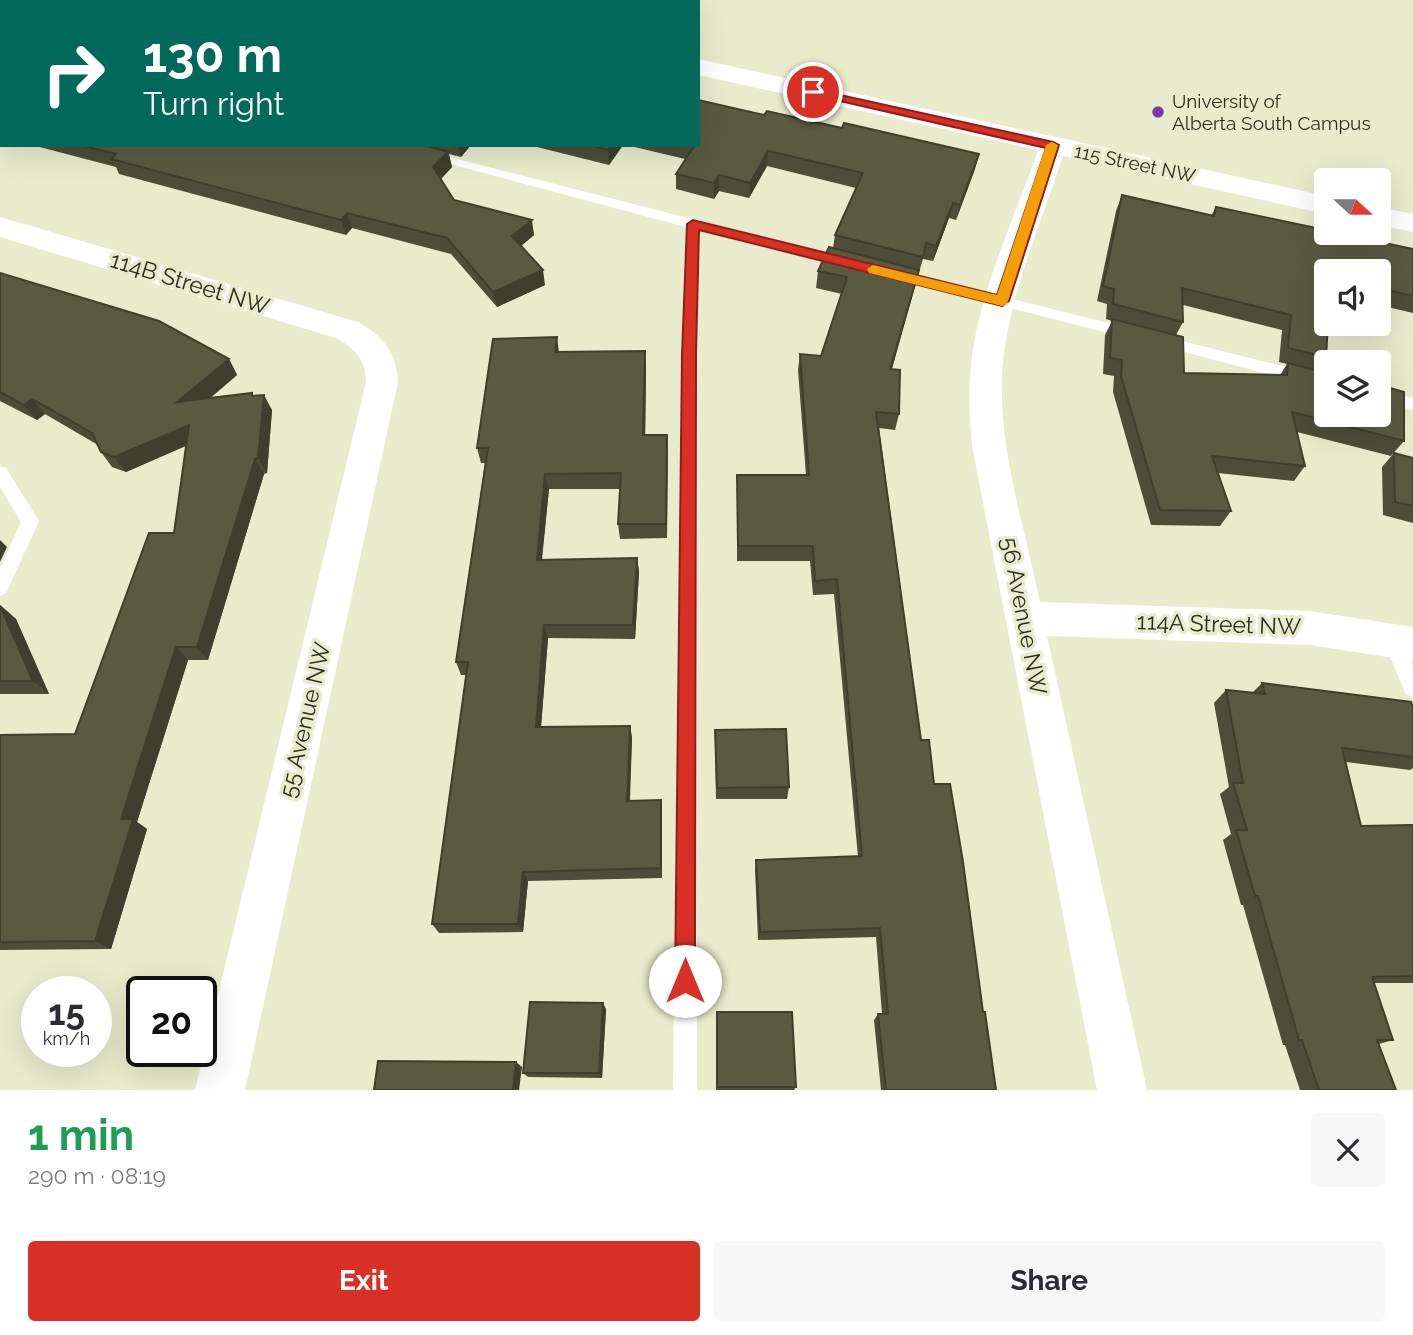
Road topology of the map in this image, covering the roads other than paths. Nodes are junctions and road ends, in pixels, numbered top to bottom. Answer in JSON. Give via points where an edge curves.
{"nodes":[{"id":1,"x":700,"y":67,"type":"edge"},
{"id":2,"x":1053,"y":145,"type":"junction"},
{"id":3,"x":393,"y":147,"type":"edge"},
{"id":4,"x":1314,"y":202,"type":"edge"},
{"id":5,"x":1391,"y":218,"type":"edge"},
{"id":6,"x":1413,"y":223,"type":"edge"},
{"id":7,"x":693,"y":224,"type":"junction"},
{"id":8,"x":0,"y":227,"type":"edge"},
{"id":9,"x":1002,"y":301,"type":"junction"},
{"id":10,"x":374,"y":351,"type":"joint"},
{"id":11,"x":1314,"y":380,"type":"edge"},
{"id":12,"x":1391,"y":399,"type":"edge"},
{"id":13,"x":1413,"y":404,"type":"edge"},
{"id":14,"x":0,"y":473,"type":"edge"},
{"id":15,"x":0,"y":587,"type":"edge"},
{"id":16,"x":1024,"y":618,"type":"junction"},
{"id":17,"x":1402,"y":642,"type":"edge"},
{"id":18,"x":1413,"y":688,"type":"edge"},
{"id":19,"x":220,"y":1090,"type":"edge"},
{"id":20,"x":684,"y":1090,"type":"edge"},
{"id":21,"x":1122,"y":1090,"type":"edge"}],
"edges":[{"from":1,"to":2,"type":"street","name":"115 Street NW"},
{"from":2,"to":4,"type":"street","name":"115 Street NW"},
{"from":2,"to":9,"type":"street","name":"56 Avenue NW"},
{"from":3,"to":7,"type":"lane"},
{"from":5,"to":6,"type":"street"},
{"from":7,"to":9,"type":"lane"},
{"from":7,"to":20,"type":"lane"},
{"from":8,"to":10,"type":"street","name":"114B Street NW","via":[[347,330]]},
{"from":9,"to":11,"type":"lane"},
{"from":9,"to":16,"type":"street","name":"56 Avenue NW","via":[[991,340],[986,404]]},
{"from":10,"to":19,"type":"street","name":"55 Avenue NW","via":[[382,365],[382,382]]},
{"from":12,"to":13,"type":"lane"},
{"from":14,"to":15,"type":"lane","via":[[30,521]]},
{"from":16,"to":17,"type":"street","name":"114A Street NW","via":[[1310,628]]},
{"from":16,"to":21,"type":"street","name":"56 Avenue NW"},
{"from":17,"to":18,"type":"lane"}]}
